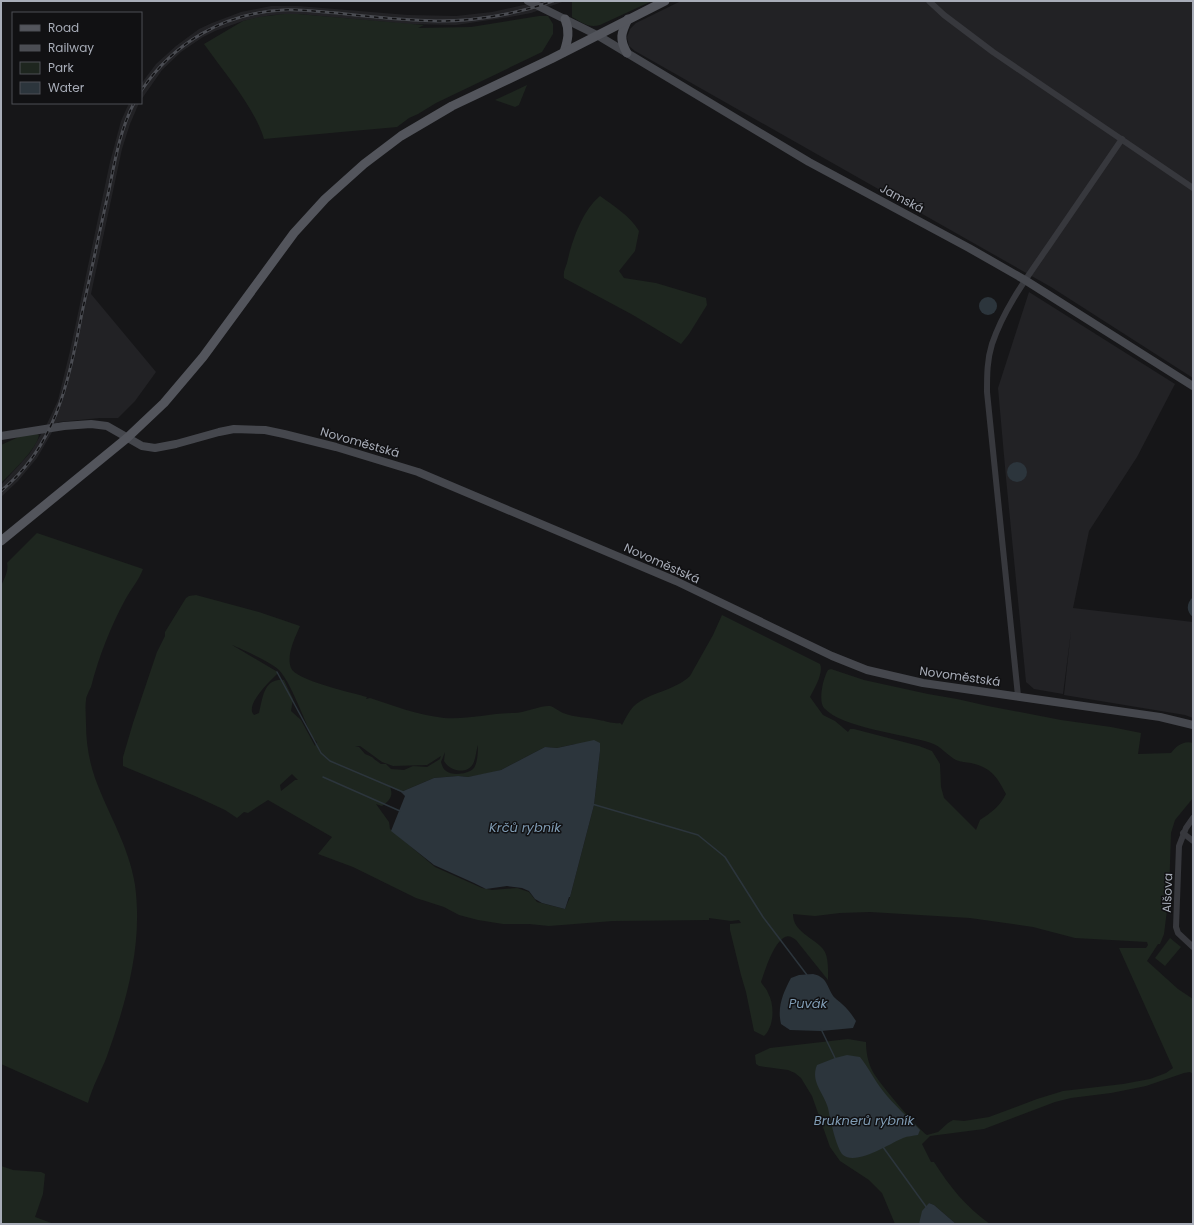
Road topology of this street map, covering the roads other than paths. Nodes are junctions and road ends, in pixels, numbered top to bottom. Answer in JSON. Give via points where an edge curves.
{"nodes":[{"id":1,"x":528,"y":1,"type":"edge"},
{"id":2,"x":665,"y":1,"type":"edge"},
{"id":3,"x":929,"y":1,"type":"edge"},
{"id":4,"x":565,"y":19,"type":"junction"},
{"id":5,"x":628,"y":19,"type":"junction"},
{"id":6,"x":596,"y":35,"type":"junction"},
{"id":7,"x":564,"y":52,"type":"junction"},
{"id":8,"x":627,"y":53,"type":"junction"},
{"id":9,"x":1122,"y":139,"type":"junction"},
{"id":10,"x":1193,"y":188,"type":"edge"},
{"id":11,"x":1025,"y":280,"type":"junction"},
{"id":12,"x":1193,"y":386,"type":"edge"},
{"id":13,"x":1,"y":436,"type":"edge"},
{"id":14,"x":127,"y":438,"type":"junction"},
{"id":15,"x":1,"y":541,"type":"edge"},
{"id":16,"x":1018,"y":696,"type":"junction"},
{"id":17,"x":1193,"y":725,"type":"edge"},
{"id":18,"x":1193,"y":818,"type":"edge"},
{"id":19,"x":1183,"y":834,"type":"junction"},
{"id":20,"x":1193,"y":841,"type":"edge"},
{"id":21,"x":1193,"y":947,"type":"edge"}],
"edges":[{"from":1,"to":4,"type":"street","name":"Jamská"},
{"from":2,"to":5,"type":"main road"},
{"from":3,"to":9,"type":"street","via":[[993,52]]},
{"from":4,"to":6,"type":"street","name":"Jamská"},
{"from":4,"to":7,"type":"main road","via":[[568,39]]},
{"from":5,"to":6,"type":"main road"},
{"from":5,"to":8,"type":"main road","via":[[621,36]]},
{"from":6,"to":7,"type":"main road"},
{"from":6,"to":8,"type":"street","name":"Jamská"},
{"from":7,"to":14,"type":"main road","via":[[452,106],[401,136],[364,164],[325,199],[294,233],[203,357],[164,403]]},
{"from":8,"to":11,"type":"street","name":"Jamská","via":[[809,162]]},
{"from":9,"to":10,"type":"street"},
{"from":9,"to":11,"type":"street"},
{"from":11,"to":12,"type":"street","name":"Jamská"},
{"from":11,"to":16,"type":"street","via":[[1002,319],[992,343],[987,377]]},
{"from":13,"to":14,"type":"street","name":"Novoměstská","via":[[91,424],[107,426]]},
{"from":14,"to":15,"type":"main road"},
{"from":14,"to":16,"type":"street","name":"Novoměstská","via":[[142,446],[156,448],[219,432],[248,429],[266,430],[336,447],[418,472],[676,581],[855,665],[883,675],[923,683]]},
{"from":16,"to":17,"type":"street","name":"Novoměstská","via":[[1160,717]]},
{"from":18,"to":19,"type":"street","name":"Alšova"},
{"from":19,"to":20,"type":"street"},
{"from":19,"to":21,"type":"street","name":"Alšova","via":[[1179,846],[1176,927],[1178,933]]}]}
